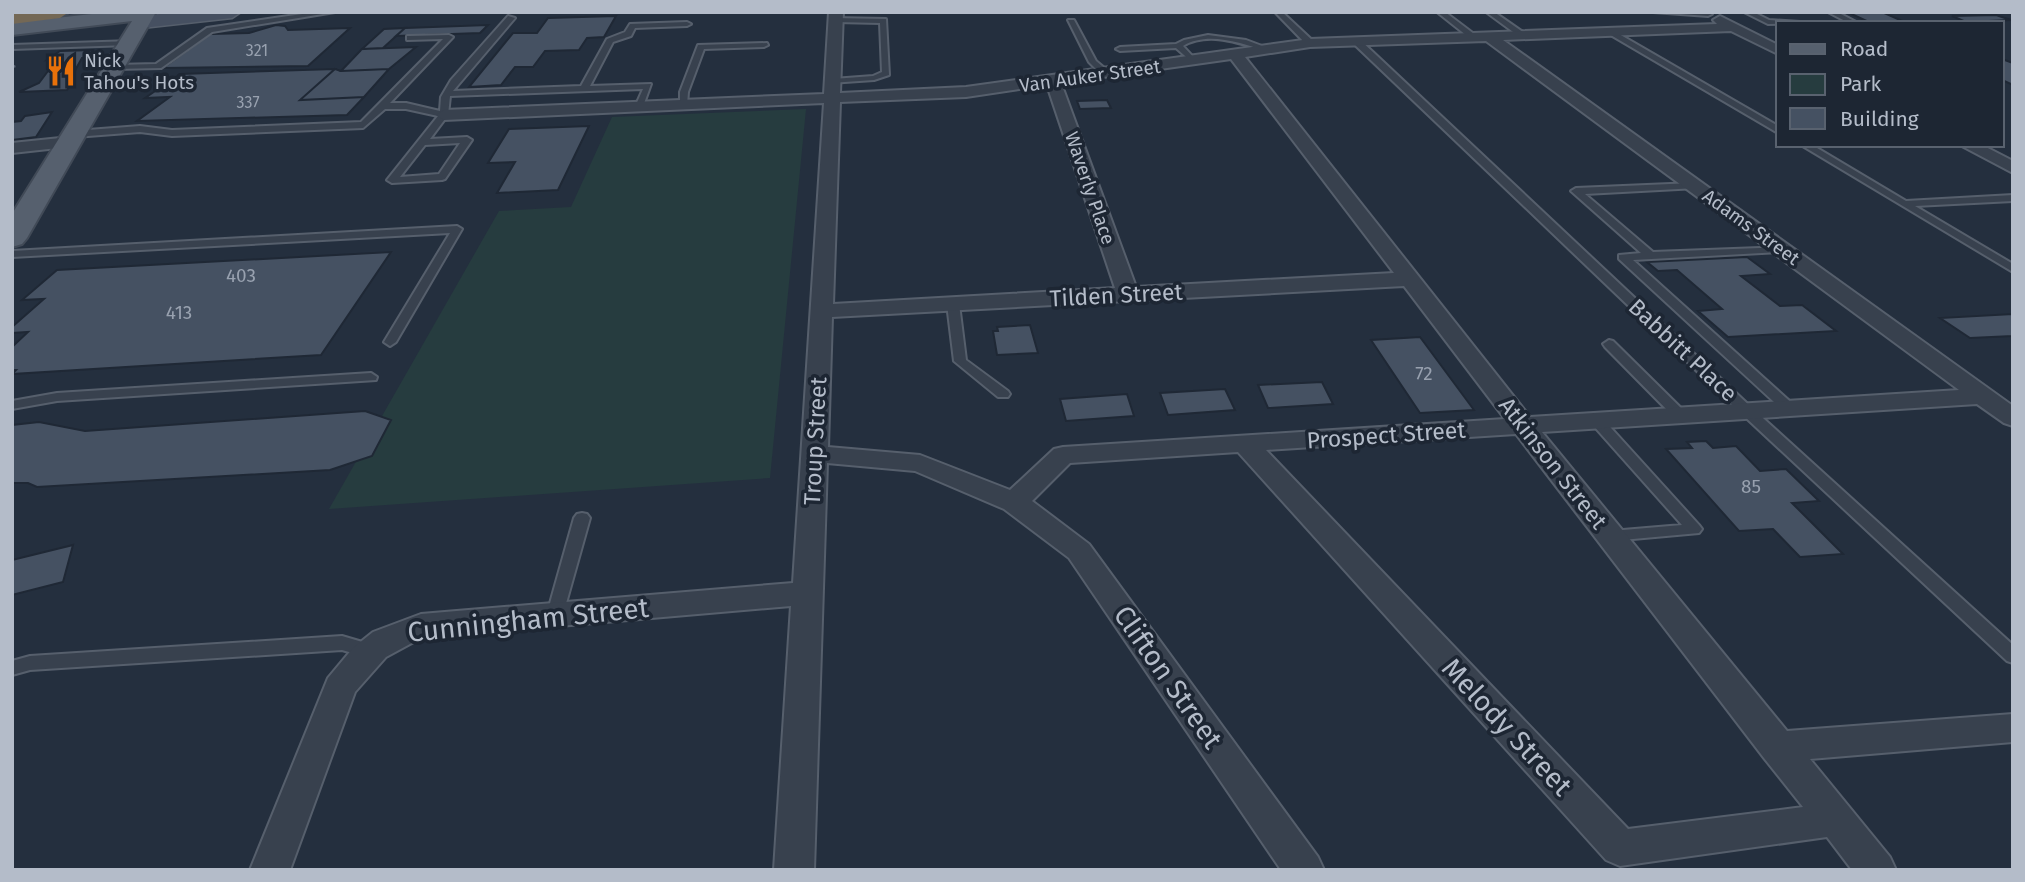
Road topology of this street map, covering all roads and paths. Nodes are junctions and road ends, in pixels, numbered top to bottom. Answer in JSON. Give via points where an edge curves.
{"nodes":[{"id":1,"x":29,"y":12,"type":"edge"},
{"id":2,"x":60,"y":12,"type":"edge"},
{"id":3,"x":232,"y":12,"type":"edge"},
{"id":4,"x":332,"y":12,"type":"edge"},
{"id":5,"x":1278,"y":12,"type":"edge"},
{"id":6,"x":1440,"y":12,"type":"edge"},
{"id":7,"x":1489,"y":12,"type":"edge"},
{"id":8,"x":1656,"y":12,"type":"edge"},
{"id":9,"x":1747,"y":12,"type":"edge"},
{"id":10,"x":1789,"y":12,"type":"edge"},
{"id":11,"x":1831,"y":12,"type":"edge"},
{"id":12,"x":1706,"y":13,"type":"edge"},
{"id":13,"x":149,"y":15,"type":"edge"},
{"id":14,"x":12,"y":16,"type":"edge"},
{"id":15,"x":836,"y":16,"type":"edge"},
{"id":16,"x":511,"y":18,"type":"dead end"},
{"id":17,"x":1807,"y":21,"type":"edge"},
{"id":18,"x":1851,"y":21,"type":"edge"},
{"id":19,"x":1072,"y":22,"type":"dead end"},
{"id":20,"x":1776,"y":22,"type":"edge"},
{"id":21,"x":687,"y":24,"type":"dead end"},
{"id":22,"x":1734,"y":27,"type":"junction"},
{"id":23,"x":12,"y":29,"type":"edge"},
{"id":24,"x":1612,"y":32,"type":"junction"},
{"id":25,"x":1523,"y":35,"type":"junction"},
{"id":26,"x":1481,"y":36,"type":"junction"},
{"id":27,"x":12,"y":37,"type":"edge"},
{"id":28,"x":410,"y":38,"type":"dead end"},
{"id":29,"x":1356,"y":41,"type":"junction"},
{"id":30,"x":129,"y":43,"type":"junction"},
{"id":31,"x":1310,"y":43,"type":"junction"},
{"id":32,"x":764,"y":45,"type":"dead end"},
{"id":33,"x":1178,"y":46,"type":"junction"},
{"id":34,"x":12,"y":47,"type":"edge"},
{"id":35,"x":1120,"y":49,"type":"dead end"},
{"id":36,"x":1266,"y":49,"type":"junction"},
{"id":37,"x":1776,"y":49,"type":"edge"},
{"id":38,"x":1235,"y":54,"type":"junction"},
{"id":39,"x":1192,"y":60,"type":"junction"},
{"id":40,"x":115,"y":67,"type":"junction"},
{"id":41,"x":1105,"y":73,"type":"junction"},
{"id":42,"x":1052,"y":81,"type":"junction"},
{"id":43,"x":584,"y":89,"type":"junction"},
{"id":44,"x":832,"y":90,"type":"junction"},
{"id":45,"x":447,"y":94,"type":"junction"},
{"id":46,"x":683,"y":105,"type":"junction"},
{"id":47,"x":383,"y":106,"type":"junction"},
{"id":48,"x":639,"y":107,"type":"junction"},
{"id":49,"x":444,"y":115,"type":"junction"},
{"id":50,"x":1776,"y":129,"type":"edge"},
{"id":51,"x":72,"y":138,"type":"junction"},
{"id":52,"x":421,"y":142,"type":"junction"},
{"id":53,"x":1808,"y":147,"type":"edge"},
{"id":54,"x":1972,"y":147,"type":"edge"},
{"id":55,"x":12,"y":148,"type":"edge"},
{"id":56,"x":2013,"y":168,"type":"edge"},
{"id":57,"x":1694,"y":186,"type":"junction"},
{"id":58,"x":2013,"y":198,"type":"edge"},
{"id":59,"x":1904,"y":204,"type":"junction"},
{"id":60,"x":21,"y":211,"type":"edge"},
{"id":61,"x":12,"y":238,"type":"edge"},
{"id":62,"x":1781,"y":249,"type":"junction"},
{"id":63,"x":12,"y":254,"type":"edge"},
{"id":64,"x":1651,"y":256,"type":"junction"},
{"id":65,"x":2013,"y":269,"type":"edge"},
{"id":66,"x":1409,"y":279,"type":"junction"},
{"id":67,"x":1128,"y":294,"type":"junction"},
{"id":68,"x":953,"y":304,"type":"junction"},
{"id":69,"x":822,"y":311,"type":"junction"},
{"id":70,"x":390,"y":342,"type":"dead end"},
{"id":71,"x":1609,"y":344,"type":"dead end"},
{"id":72,"x":371,"y":377,"type":"dead end"},
{"id":73,"x":1003,"y":394,"type":"dead end"},
{"id":74,"x":1983,"y":396,"type":"junction"},
{"id":75,"x":12,"y":405,"type":"edge"},
{"id":76,"x":1790,"y":409,"type":"junction"},
{"id":77,"x":1748,"y":412,"type":"junction"},
{"id":78,"x":1681,"y":416,"type":"junction"},
{"id":79,"x":2013,"y":418,"type":"edge"},
{"id":80,"x":1597,"y":421,"type":"junction"},
{"id":81,"x":1523,"y":425,"type":"junction"},
{"id":82,"x":1246,"y":445,"type":"junction"},
{"id":83,"x":815,"y":454,"type":"junction"},
{"id":84,"x":1014,"y":502,"type":"junction"},
{"id":85,"x":582,"y":518,"type":"dead end"},
{"id":86,"x":1611,"y":536,"type":"junction"},
{"id":87,"x":808,"y":593,"type":"junction"},
{"id":88,"x":555,"y":614,"type":"junction"},
{"id":89,"x":370,"y":651,"type":"junction"},
{"id":90,"x":2013,"y":656,"type":"edge"},
{"id":91,"x":12,"y":668,"type":"edge"},
{"id":92,"x":2013,"y":728,"type":"edge"},
{"id":93,"x":1777,"y":747,"type":"junction"},
{"id":94,"x":1836,"y":819,"type":"junction"},
{"id":95,"x":270,"y":870,"type":"edge"},
{"id":96,"x":794,"y":870,"type":"edge"},
{"id":97,"x":1304,"y":870,"type":"edge"},
{"id":98,"x":1876,"y":870,"type":"edge"}],
"edges":[{"from":1,"to":14,"type":"highway"},
{"from":2,"to":14,"type":"highway"},
{"from":3,"to":13,"type":"main road"},
{"from":4,"to":40,"type":"lane","via":[[210,30],[158,66]]},
{"from":5,"to":31,"type":"lane"},
{"from":6,"to":26,"type":"lane"},
{"from":7,"to":25,"type":"lane"},
{"from":8,"to":12,"type":"lane"},
{"from":9,"to":20,"type":"lane"},
{"from":10,"to":17,"type":"lane"},
{"from":11,"to":18,"type":"lane"},
{"from":12,"to":22,"type":"street"},
{"from":13,"to":23,"type":"main road"},
{"from":13,"to":27,"type":"main road"},
{"from":13,"to":30,"type":"main road"},
{"from":15,"to":44,"type":"street","name":"Troup Street"},
{"from":15,"to":44,"type":"lane","via":[[883,21],[886,73]]},
{"from":16,"to":45,"type":"lane"},
{"from":19,"to":41,"type":"lane","via":[[1093,62]]},
{"from":21,"to":43,"type":"lane","via":[[633,26],[628,34],[611,41]]},
{"from":22,"to":24,"type":"street","name":"Van Auker Street"},
{"from":22,"to":37,"type":"street"},
{"from":24,"to":25,"type":"street","name":"Van Auker Street"},
{"from":24,"to":50,"type":"lane"},
{"from":25,"to":26,"type":"street","name":"Van Auker Street"},
{"from":26,"to":29,"type":"street","name":"Van Auker Street"},
{"from":26,"to":57,"type":"street","name":"Adams Street"},
{"from":28,"to":47,"type":"lane","via":[[449,37]]},
{"from":29,"to":31,"type":"street","name":"Van Auker Street"},
{"from":29,"to":77,"type":"lane","name":"Babbitt Place"},
{"from":30,"to":34,"type":"lane"},
{"from":30,"to":40,"type":"main road"},
{"from":31,"to":36,"type":"street","name":"Van Auker Street"},
{"from":32,"to":46,"type":"lane","via":[[701,47]]},
{"from":33,"to":35,"type":"lane"},
{"from":33,"to":36,"type":"lane","via":[[1185,40],[1231,38]]},
{"from":33,"to":39,"type":"lane"},
{"from":36,"to":38,"type":"street","name":"Van Auker Street"},
{"from":38,"to":39,"type":"street","name":"Van Auker Street"},
{"from":38,"to":66,"type":"street","name":"Atkinson Street"},
{"from":39,"to":41,"type":"street","name":"Van Auker Street"},
{"from":40,"to":51,"type":"main road"},
{"from":41,"to":42,"type":"street","name":"Van Auker Street"},
{"from":42,"to":44,"type":"street","name":"Van Auker Street","via":[[967,92]]},
{"from":42,"to":67,"type":"street","name":"Waverly Place"},
{"from":43,"to":45,"type":"lane"},
{"from":43,"to":48,"type":"lane","via":[[648,86]]},
{"from":44,"to":46,"type":"street","name":"Van Auker Street"},
{"from":44,"to":69,"type":"street","name":"Troup Street"},
{"from":45,"to":49,"type":"lane"},
{"from":46,"to":48,"type":"street","name":"Van Auker Street"},
{"from":47,"to":49,"type":"lane"},
{"from":47,"to":51,"type":"lane","via":[[363,125],[172,133],[140,129]]},
{"from":48,"to":49,"type":"street","name":"Van Auker Street"},
{"from":49,"to":52,"type":"lane"},
{"from":51,"to":55,"type":"street"},
{"from":51,"to":60,"type":"main road"},
{"from":52,"to":52,"type":"lane","via":[[400,170],[392,180],[442,177],[467,140]]},
{"from":53,"to":59,"type":"lane"},
{"from":54,"to":56,"type":"street"},
{"from":57,"to":62,"type":"street","name":"Adams Street"},
{"from":57,"to":64,"type":"lane","via":[[1576,191]]},
{"from":58,"to":59,"type":"lane"},
{"from":59,"to":65,"type":"lane"},
{"from":60,"to":61,"type":"main road"},
{"from":62,"to":64,"type":"lane"},
{"from":62,"to":74,"type":"street","name":"Adams Street"},
{"from":63,"to":70,"type":"lane","via":[[457,229]]},
{"from":64,"to":76,"type":"lane","via":[[1623,257]]},
{"from":66,"to":67,"type":"street","name":"Tilden Street"},
{"from":66,"to":81,"type":"street","name":"Atkinson Street"},
{"from":67,"to":68,"type":"street","name":"Tilden Street"},
{"from":68,"to":69,"type":"street","name":"Tilden Street"},
{"from":68,"to":73,"type":"lane","via":[[960,361]]},
{"from":69,"to":83,"type":"street","name":"Troup Street"},
{"from":71,"to":78,"type":"lane"},
{"from":72,"to":75,"type":"lane","via":[[57,397]]},
{"from":74,"to":76,"type":"street","name":"Prospect Street"},
{"from":74,"to":79,"type":"street","name":"Adams Street"},
{"from":76,"to":77,"type":"street","name":"Prospect Street"},
{"from":77,"to":78,"type":"street","name":"Prospect Street"},
{"from":77,"to":90,"type":"lane","name":"Babbitt Place"},
{"from":78,"to":80,"type":"street","name":"Prospect Street"},
{"from":80,"to":81,"type":"street","name":"Prospect Street"},
{"from":80,"to":86,"type":"lane","via":[[1694,529]]},
{"from":81,"to":82,"type":"street","name":"Prospect Street"},
{"from":81,"to":86,"type":"street","name":"Atkinson Street"},
{"from":82,"to":84,"type":"street","name":"Prospect Street","via":[[1063,455]]},
{"from":82,"to":94,"type":"street","name":"Melody Street","via":[[1620,848]]},
{"from":83,"to":84,"type":"street","via":[[920,463]]},
{"from":83,"to":87,"type":"street","name":"Troup Street"},
{"from":84,"to":97,"type":"street","name":"Clifton Street","via":[[1079,551]]},
{"from":85,"to":88,"type":"lane"},
{"from":86,"to":93,"type":"street","name":"Atkinson Street"},
{"from":87,"to":88,"type":"street","name":"Cunningham Street"},
{"from":87,"to":96,"type":"street","name":"Troup Street"},
{"from":88,"to":89,"type":"street","name":"Cunningham Street","via":[[421,626]]},
{"from":89,"to":91,"type":"lane","via":[[342,643],[30,663]]},
{"from":89,"to":95,"type":"street","name":"Cunningham Street","via":[[341,687]]},
{"from":92,"to":93,"type":"street"},
{"from":93,"to":94,"type":"street","name":"Atkinson Street"},
{"from":94,"to":98,"type":"street","name":"Atkinson Street"}]}
